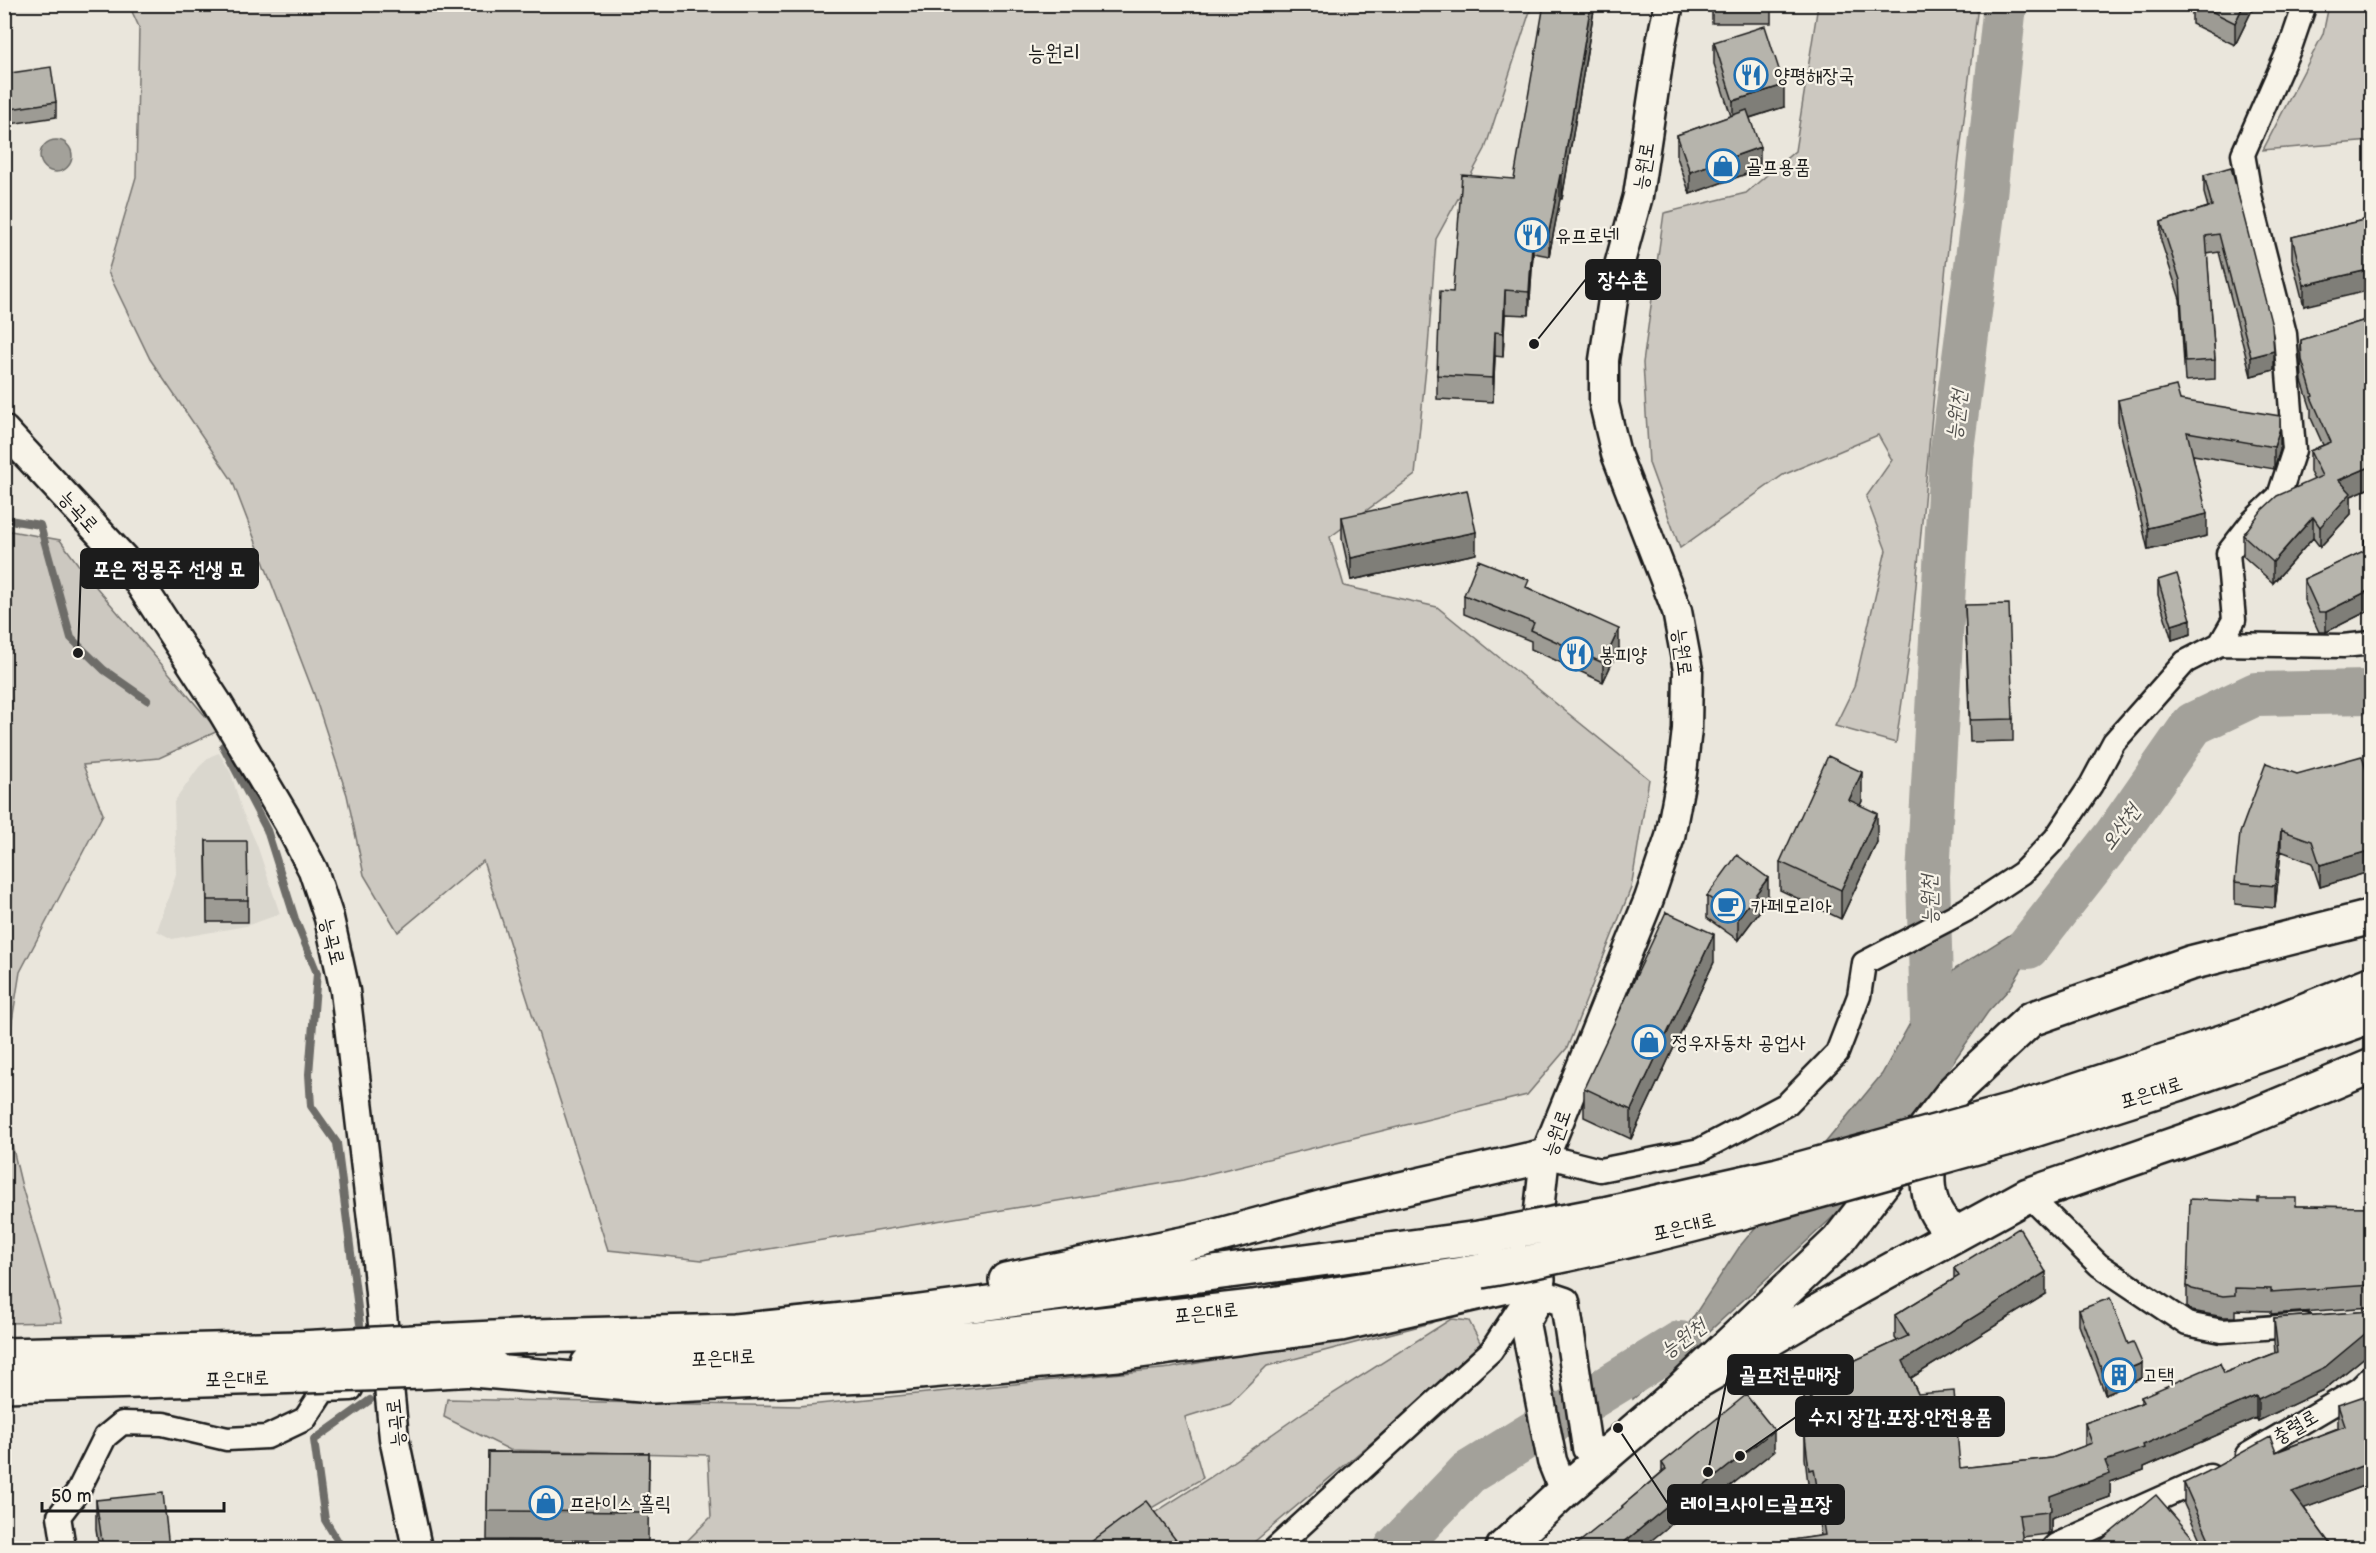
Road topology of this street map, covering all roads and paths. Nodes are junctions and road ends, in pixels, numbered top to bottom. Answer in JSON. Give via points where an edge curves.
{"nodes":[{"id":1,"x":1669,"y":4,"type":"edge"},
{"id":2,"x":2305,"y":4,"type":"edge"},
{"id":3,"x":4,"y":430,"type":"edge"},
{"id":4,"x":2372,"y":643,"type":"edge"},
{"id":5,"x":2220,"y":644,"type":"junction"},
{"id":6,"x":2372,"y":917,"type":"edge"},
{"id":7,"x":2372,"y":983,"type":"edge"},
{"id":8,"x":2372,"y":1016,"type":"edge"},
{"id":9,"x":2372,"y":1066,"type":"edge"},
{"id":10,"x":1944,"y":1104,"type":"junction"},
{"id":11,"x":2012,"y":1124,"type":"junction"},
{"id":12,"x":1545,"y":1156,"type":"junction"},
{"id":13,"x":2028,"y":1195,"type":"junction"},
{"id":14,"x":1956,"y":1234,"type":"junction"},
{"id":15,"x":1548,"y":1292,"type":"junction"},
{"id":16,"x":2321,"y":1324,"type":"edge"},
{"id":17,"x":535,"y":1336,"type":"junction"},
{"id":18,"x":4,"y":1355,"type":"edge"},
{"id":19,"x":418,"y":1357,"type":"junction"},
{"id":20,"x":301,"y":1362,"type":"junction"},
{"id":21,"x":473,"y":1370,"type":"junction"},
{"id":22,"x":2372,"y":1376,"type":"edge"},
{"id":23,"x":4,"y":1385,"type":"edge"},
{"id":24,"x":391,"y":1387,"type":"junction"},
{"id":25,"x":1677,"y":1393,"type":"junction"},
{"id":26,"x":1598,"y":1451,"type":"junction"},
{"id":27,"x":1564,"y":1491,"type":"junction"},
{"id":28,"x":64,"y":1548,"type":"edge"},
{"id":29,"x":417,"y":1548,"type":"edge"},
{"id":30,"x":1276,"y":1548,"type":"edge"},
{"id":31,"x":1503,"y":1548,"type":"edge"},
{"id":32,"x":2053,"y":1548,"type":"edge"}],
"edges":[{"from":1,"to":12,"type":"street","name":"능원로","via":[[1638,196],[1617,273],[1604,360],[1604,404],[1616,454],[1677,611],[1688,670],[1687,729],[1670,837],[1649,899]]},
{"from":2,"to":5,"type":"street","via":[[2243,154],[2285,334],[2294,450],[2279,496],[2228,553],[2234,620]]},
{"from":3,"to":24,"type":"street","name":"능곡로","via":[[123,558],[218,704],[313,870],[329,918],[345,992]]},
{"from":4,"to":5,"type":"street"},
{"from":5,"to":12,"type":"street","via":[[2185,662],[2114,742],[2055,839],[2022,873],[1966,910],[1864,963],[1859,996],[1837,1053],[1787,1104],[1700,1150],[1600,1170]]},
{"from":6,"to":10,"type":"main road","via":[[2190,963],[2031,1019]]},
{"from":7,"to":11,"type":"main road","name":"포은대로"},
{"from":8,"to":11,"type":"main road","name":"포은대로","via":[[2178,1084]]},
{"from":9,"to":13,"type":"main road","via":[[2236,1124]]},
{"from":10,"to":14,"type":"main road","via":[[1932,1144],[1927,1191],[1934,1212]]},
{"from":10,"to":25,"type":"main road","via":[[1838,1241]]},
{"from":11,"to":17,"type":"main road","name":"포은대로","bridge":true,"via":[[1479,1238],[912,1313],[735,1331]]},
{"from":11,"to":21,"type":"main road","name":"포은대로","bridge":true,"via":[[1689,1226],[1481,1271],[1253,1307],[878,1349]]},
{"from":12,"to":15,"type":"street","name":"능원로","via":[[1539,1209]]},
{"from":12,"to":17,"type":"main road","via":[[1335,1204],[1202,1240],[947,1291]]},
{"from":13,"to":14,"type":"main road"},
{"from":13,"to":16,"type":"street","via":[[2099,1265],[2187,1324],[2222,1330]]},
{"from":14,"to":25,"type":"main road"},
{"from":15,"to":21,"type":"main road","via":[[1118,1354],[885,1375],[652,1386]]},
{"from":15,"to":26,"type":"street"},
{"from":15,"to":27,"type":"street","name":"능원로","via":[[1525,1323],[1552,1461]]},
{"from":15,"to":30,"type":"street","via":[[1491,1351]]},
{"from":17,"to":19,"type":"main road","name":"포은대로"},
{"from":18,"to":20,"type":"main road","name":"포은대로"},
{"from":19,"to":20,"type":"main road","bridge":true},
{"from":19,"to":21,"type":"main road","name":"포은대로"},
{"from":20,"to":23,"type":"main road","name":"포은대로"},
{"from":22,"to":32,"type":"street","name":"충렬로","via":[[2359,1389],[2200,1482]]},
{"from":24,"to":28,"type":"street","via":[[324,1390],[305,1419],[267,1437],[226,1439],[163,1424],[122,1423],[105,1437],[78,1491],[59,1516]]},
{"from":24,"to":29,"type":"street","name":"능곡로","via":[[394,1438]]},
{"from":25,"to":26,"type":"main road"},
{"from":26,"to":27,"type":"main road"},
{"from":27,"to":31,"type":"main road"}]}
